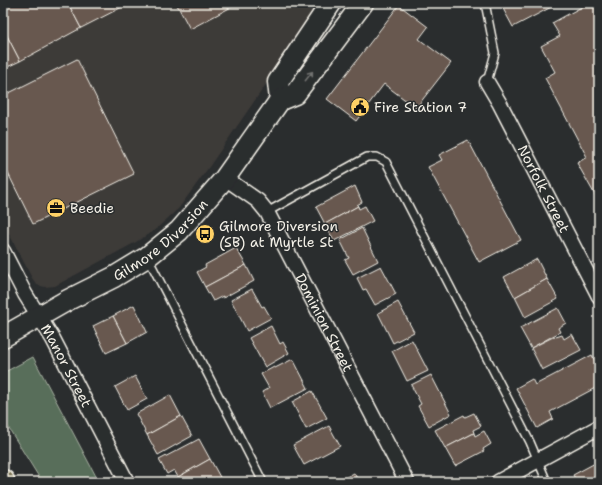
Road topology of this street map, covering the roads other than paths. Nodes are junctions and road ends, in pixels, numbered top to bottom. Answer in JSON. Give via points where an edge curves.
{"nodes":[{"id":1,"x":331,"y":3,"type":"edge"},
{"id":2,"x":363,"y":3,"type":"edge"},
{"id":3,"x":485,"y":3,"type":"edge"},
{"id":4,"x":487,"y":82,"type":"joint"},
{"id":5,"x":280,"y":100,"type":"junction"},
{"id":6,"x":226,"y":178,"type":"junction"},
{"id":7,"x":268,"y":212,"type":"junction"},
{"id":8,"x":3,"y":250,"type":"edge"},
{"id":9,"x":147,"y":256,"type":"junction"},
{"id":10,"x":599,"y":296,"type":"edge"},
{"id":11,"x":39,"y":316,"type":"junction"},
{"id":12,"x":3,"y":338,"type":"edge"},
{"id":13,"x":599,"y":427,"type":"edge"},
{"id":14,"x":538,"y":461,"type":"junction"},
{"id":15,"x":127,"y":482,"type":"edge"},
{"id":16,"x":264,"y":482,"type":"edge"},
{"id":17,"x":407,"y":482,"type":"edge"},
{"id":18,"x":498,"y":482,"type":"edge"},
{"id":19,"x":547,"y":482,"type":"edge"}],
"edges":[{"from":1,"to":5,"type":"main road","via":[[278,82]]},
{"from":5,"to":2,"type":"main road","name":"Gilmore Diversion","one_way":true,"via":[[295,94]]},
{"from":3,"to":4,"type":"lane","via":[[495,53]]},
{"from":4,"to":10,"type":"street","name":"Norfolk Street"},
{"from":5,"to":6,"type":"main road","name":"Gilmore Diversion"},
{"from":6,"to":7,"type":"street","name":"Dominion Street","via":[[258,201]]},
{"from":6,"to":9,"type":"main road","name":"Gilmore Diversion","via":[[179,231]]},
{"from":7,"to":14,"type":"lane","via":[[367,157],[377,157],[386,162]]},
{"from":7,"to":17,"type":"street","name":"Dominion Street"},
{"from":8,"to":11,"type":"street","name":"Manor Street"},
{"from":9,"to":11,"type":"main road","name":"Gilmore Diversion","via":[[114,277]]},
{"from":9,"to":16,"type":"lane"},
{"from":11,"to":12,"type":"main road","name":"Gilmore Diversion"},
{"from":11,"to":15,"type":"street","name":"Manor Street"},
{"from":13,"to":14,"type":"street"},
{"from":14,"to":18,"type":"street"},
{"from":14,"to":19,"type":"lane"}]}
